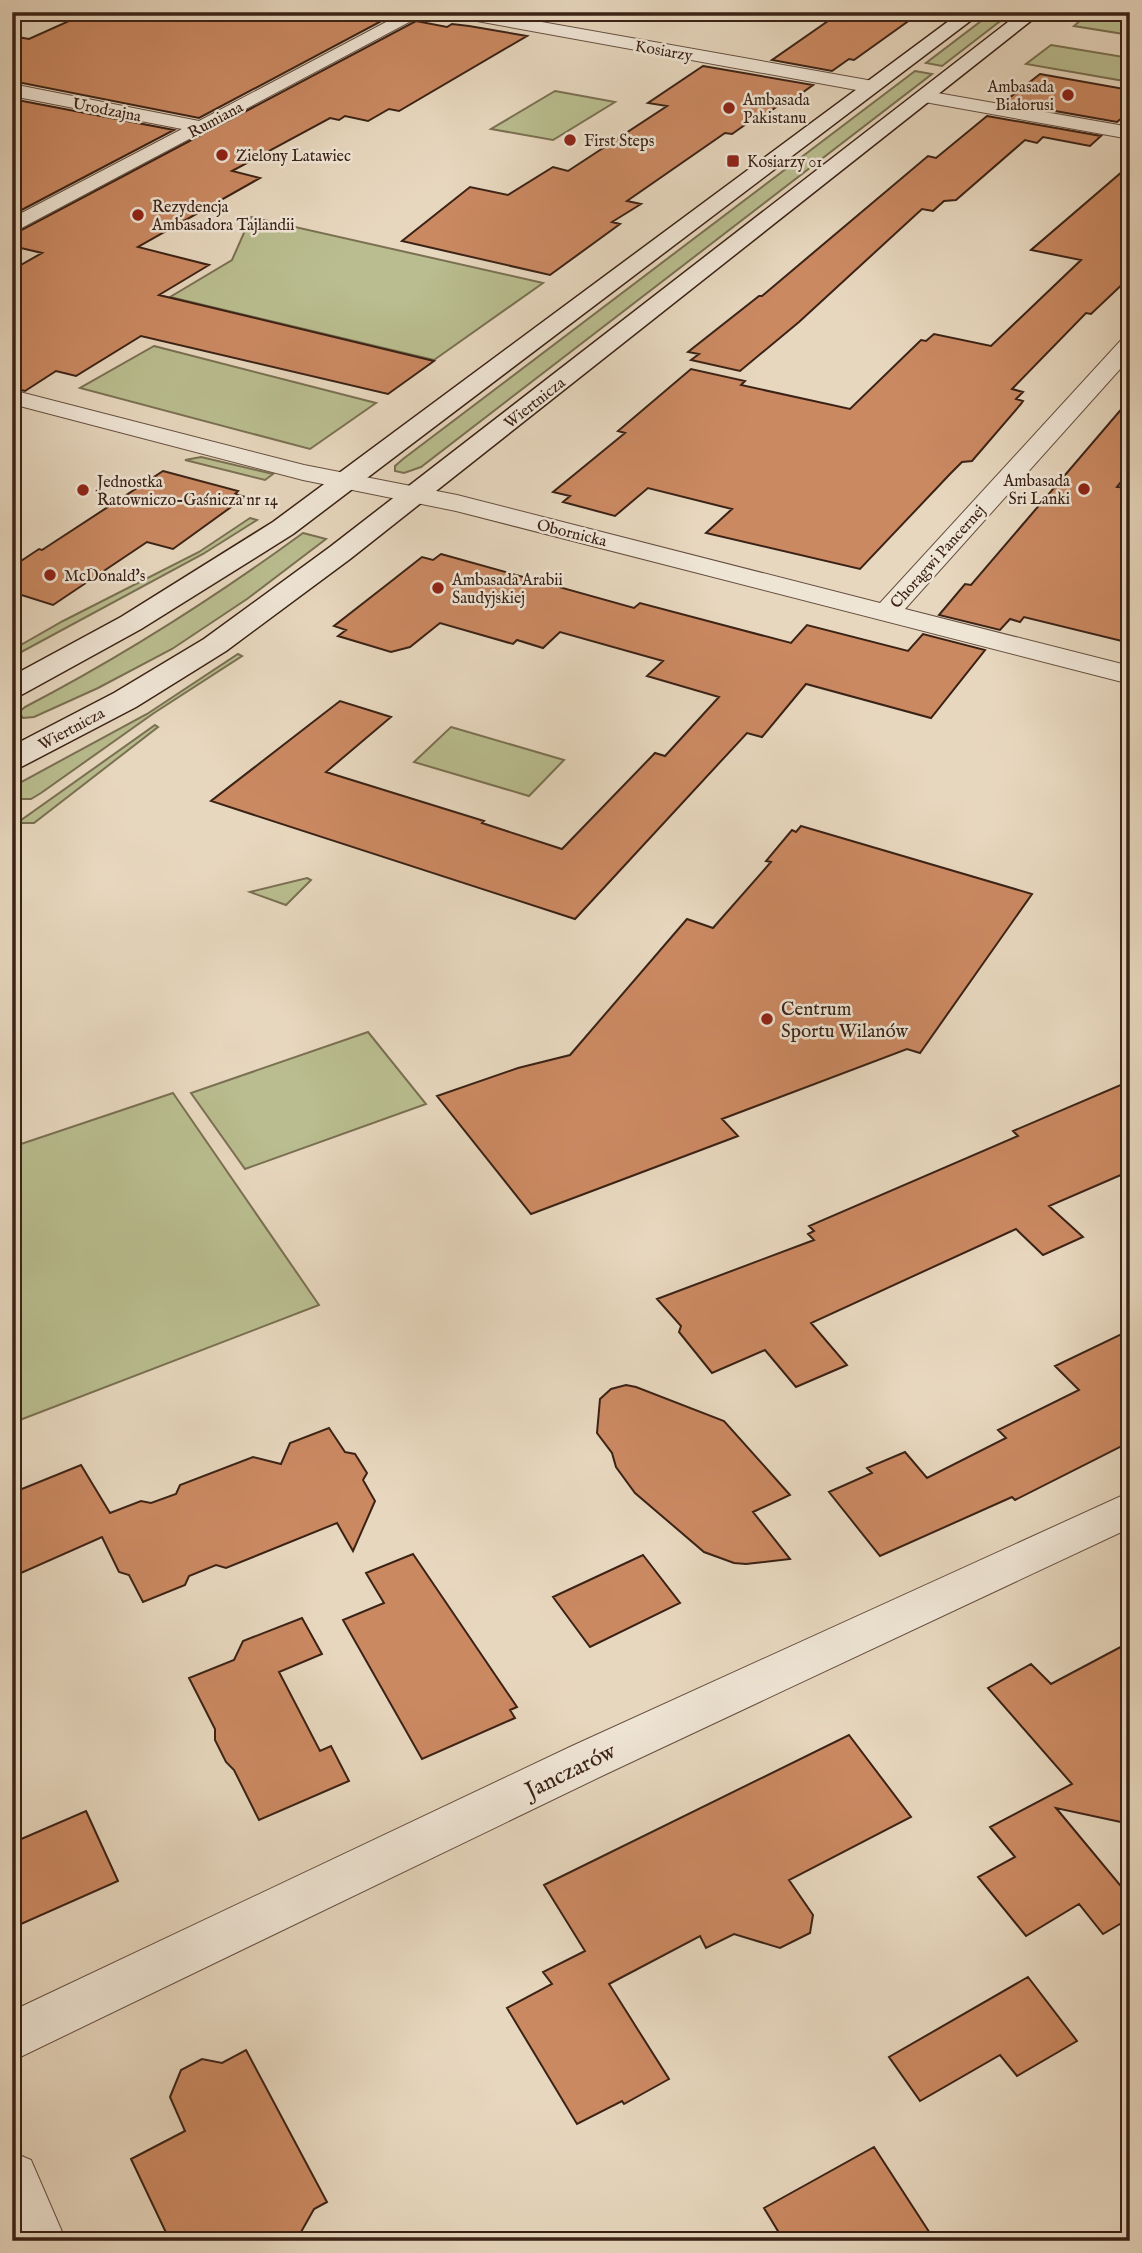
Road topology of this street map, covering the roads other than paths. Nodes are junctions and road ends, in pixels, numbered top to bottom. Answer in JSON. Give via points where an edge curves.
{"nodes":[{"id":1,"x":419,"y":12,"type":"edge"},
{"id":2,"x":455,"y":12,"type":"edge"},
{"id":3,"x":973,"y":12,"type":"edge"},
{"id":4,"x":1033,"y":12,"type":"edge"},
{"id":5,"x":873,"y":87,"type":"junction"},
{"id":6,"x":12,"y":90,"type":"edge"},
{"id":7,"x":926,"y":97,"type":"junction"},
{"id":8,"x":201,"y":127,"type":"junction"},
{"id":9,"x":1130,"y":133,"type":"edge"},
{"id":10,"x":12,"y":227,"type":"edge"},
{"id":11,"x":1130,"y":344,"type":"edge"},
{"id":12,"x":12,"y":397,"type":"edge"},
{"id":13,"x":346,"y":481,"type":"junction"},
{"id":14,"x":415,"y":494,"type":"junction"},
{"id":15,"x":886,"y":613,"type":"junction"},
{"id":16,"x":1130,"y":675,"type":"edge"},
{"id":17,"x":12,"y":688,"type":"edge"},
{"id":18,"x":12,"y":759,"type":"edge"},
{"id":19,"x":1130,"y":1509,"type":"edge"},
{"id":20,"x":12,"y":2037,"type":"edge"},
{"id":21,"x":12,"y":2179,"type":"edge"},
{"id":22,"x":38,"y":2241,"type":"edge"}],
"edges":[{"from":1,"to":8,"type":"street","name":"Rumiana"},
{"from":2,"to":5,"type":"street","name":"Kosiarzy"},
{"from":3,"to":5,"type":"main road"},
{"from":4,"to":7,"type":"main road","name":"Wiertnicza"},
{"from":5,"to":13,"type":"main road"},
{"from":6,"to":8,"type":"street","name":"Urodzajna"},
{"from":7,"to":9,"type":"street"},
{"from":7,"to":14,"type":"main road","name":"Wiertnicza"},
{"from":8,"to":10,"type":"street","name":"Rumiana"},
{"from":11,"to":15,"type":"street","name":"Chorągwi Pancernej"},
{"from":12,"to":13,"type":"street","name":"Obornicka"},
{"from":13,"to":14,"type":"street","name":"Obornicka"},
{"from":13,"to":17,"type":"main road","via":[[214,573]]},
{"from":14,"to":15,"type":"street","name":"Obornicka"},
{"from":14,"to":18,"type":"main road","name":"Wiertnicza","via":[[215,645],[125,700]]},
{"from":15,"to":16,"type":"street","name":"Obornicka"},
{"from":19,"to":20,"type":"street","name":"Janczarów","via":[[589,1760]]},
{"from":21,"to":22,"type":"street"}]}
